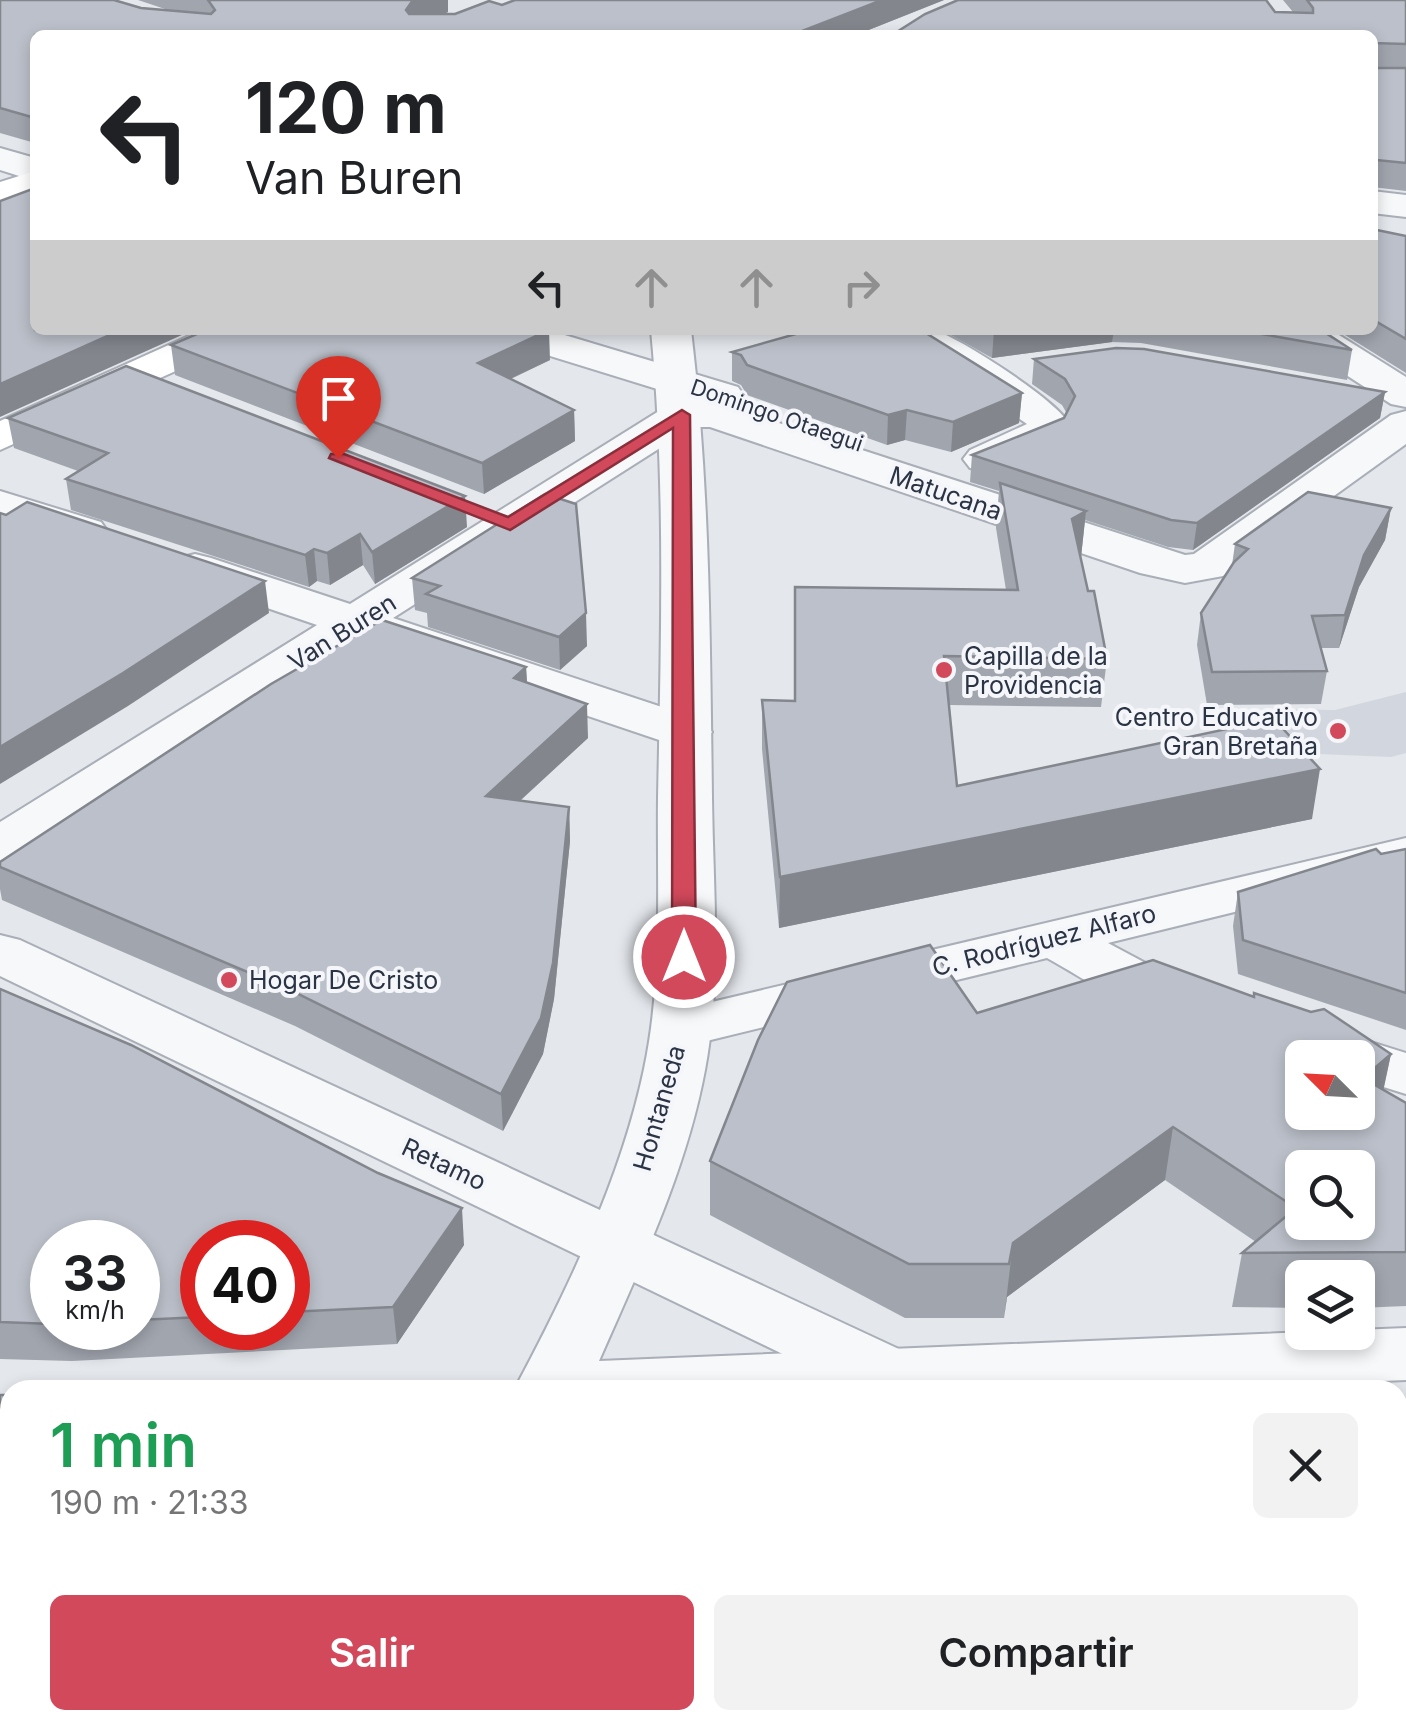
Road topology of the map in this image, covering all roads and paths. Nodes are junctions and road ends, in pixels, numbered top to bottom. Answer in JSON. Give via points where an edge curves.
{"nodes":[{"id":1,"x":0,"y":158,"type":"edge"},
{"id":2,"x":30,"y":168,"type":"edge"},
{"id":3,"x":30,"y":184,"type":"edge"},
{"id":4,"x":0,"y":194,"type":"edge"},
{"id":5,"x":1378,"y":203,"type":"edge"},
{"id":6,"x":1406,"y":206,"type":"edge"},
{"id":7,"x":224,"y":335,"type":"edge"},
{"id":8,"x":519,"y":335,"type":"edge"},
{"id":9,"x":671,"y":335,"type":"edge"},
{"id":10,"x":914,"y":335,"type":"edge"},
{"id":11,"x":1310,"y":335,"type":"edge"},
{"id":12,"x":1039,"y":368,"type":"edge"},
{"id":13,"x":984,"y":375,"type":"junction"},
{"id":14,"x":131,"y":377,"type":"junction"},
{"id":15,"x":1328,"y":395,"type":"edge"},
{"id":16,"x":1406,"y":395,"type":"edge"},
{"id":17,"x":185,"y":398,"type":"edge"},
{"id":18,"x":680,"y":398,"type":"junction"},
{"id":19,"x":1406,"y":405,"type":"edge"},
{"id":20,"x":1406,"y":424,"type":"edge"},
{"id":21,"x":0,"y":436,"type":"edge"},
{"id":22,"x":456,"y":503,"type":"edge"},
{"id":23,"x":0,"y":504,"type":"edge"},
{"id":24,"x":510,"y":524,"type":"junction"},
{"id":25,"x":360,"y":622,"type":"junction"},
{"id":26,"x":686,"y":732,"type":"junction"},
{"id":27,"x":0,"y":846,"type":"edge"},
{"id":28,"x":1406,"y":854,"type":"edge"},
{"id":29,"x":1052,"y":937,"type":"junction"},
{"id":30,"x":0,"y":953,"type":"edge"},
{"id":31,"x":1234,"y":1017,"type":"edge"},
{"id":32,"x":682,"y":1028,"type":"junction"},
{"id":33,"x":1375,"y":1064,"type":"edge"},
{"id":34,"x":1406,"y":1074,"type":"edge"},
{"id":35,"x":615,"y":1246,"type":"junction"},
{"id":36,"x":1406,"y":1354,"type":"edge"},
{"id":37,"x":555,"y":1380,"type":"edge"},
{"id":38,"x":900,"y":1380,"type":"edge"},
{"id":39,"x":940,"y":1380,"type":"edge"}],
"edges":[{"from":1,"to":2,"type":"street"},
{"from":3,"to":4,"type":"main road"},
{"from":5,"to":6,"type":"street"},
{"from":7,"to":14,"type":"main road"},
{"from":8,"to":18,"type":"street"},
{"from":9,"to":18,"type":"street","name":"Hontaneda"},
{"from":10,"to":13,"type":"street","name":"Domingo Otaegui"},
{"from":11,"to":16,"type":"street"},
{"from":12,"to":13,"type":"street"},
{"from":13,"to":18,"type":"street","name":"Domingo Otaegui","via":[[1048,424],[1043,433],[955,470]]},
{"from":14,"to":17,"type":"street"},
{"from":14,"to":21,"type":"main road"},
{"from":15,"to":19,"type":"street"},
{"from":18,"to":20,"type":"street","name":"Matucana","via":[[703,413],[1185,569],[1207,566]]},
{"from":18,"to":24,"type":"street","name":"Van Buren"},
{"from":18,"to":26,"type":"street","name":"Hontaneda"},
{"from":22,"to":24,"type":"street"},
{"from":23,"to":25,"type":"street"},
{"from":24,"to":25,"type":"street","name":"Van Buren"},
{"from":25,"to":26,"type":"street"},
{"from":25,"to":27,"type":"street","name":"Van Buren"},
{"from":26,"to":32,"type":"street","name":"Hontaneda"},
{"from":28,"to":29,"type":"street","name":"C. Rodríguez Alfaro"},
{"from":29,"to":31,"type":"street","via":[[1146,988]]},
{"from":29,"to":32,"type":"street","name":"C. Rodríguez Alfaro"},
{"from":30,"to":35,"type":"street","name":"Retamo"},
{"from":32,"to":35,"type":"street","name":"Hontaneda","via":[[664,1109]]},
{"from":33,"to":34,"type":"street"},
{"from":35,"to":37,"type":"street","name":"Hontaneda"},
{"from":35,"to":38,"type":"street","name":"Retamo"},
{"from":36,"to":39,"type":"street"}]}
